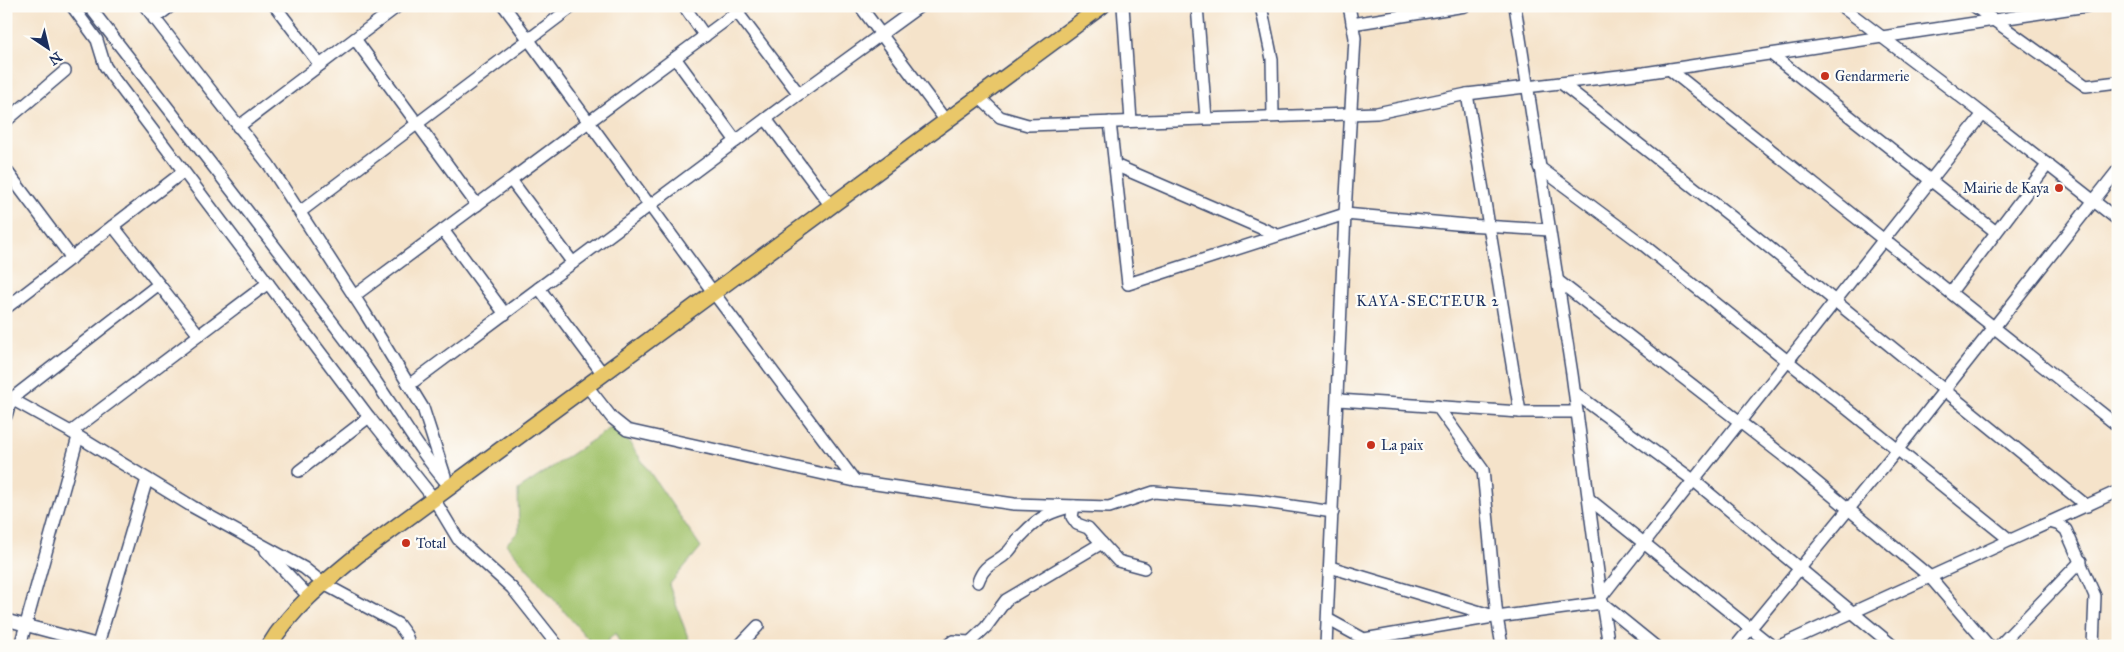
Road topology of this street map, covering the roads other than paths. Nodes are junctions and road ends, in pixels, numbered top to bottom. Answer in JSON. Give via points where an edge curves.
{"nodes":[{"id":1,"x":72,"y":6,"type":"edge"},
{"id":2,"x":89,"y":6,"type":"edge"},
{"id":3,"x":145,"y":6,"type":"edge"},
{"id":4,"x":171,"y":6,"type":"edge"},
{"id":5,"x":275,"y":6,"type":"edge"},
{"id":6,"x":398,"y":6,"type":"edge"},
{"id":7,"x":504,"y":6,"type":"edge"},
{"id":8,"x":573,"y":6,"type":"edge"},
{"id":9,"x":684,"y":6,"type":"edge"},
{"id":10,"x":860,"y":6,"type":"edge"},
{"id":11,"x":920,"y":6,"type":"edge"},
{"id":12,"x":1102,"y":6,"type":"edge"},
{"id":13,"x":1124,"y":6,"type":"edge"},
{"id":14,"x":1197,"y":6,"type":"edge"},
{"id":15,"x":1261,"y":6,"type":"edge"},
{"id":16,"x":1349,"y":6,"type":"edge"},
{"id":17,"x":1464,"y":6,"type":"edge"},
{"id":18,"x":1515,"y":6,"type":"edge"},
{"id":19,"x":1842,"y":6,"type":"edge"},
{"id":20,"x":1974,"y":6,"type":"edge"},
{"id":21,"x":2087,"y":6,"type":"edge"},
{"id":22,"x":741,"y":9,"type":"edge"},
{"id":23,"x":382,"y":11,"type":"edge"},
{"id":24,"x":154,"y":18,"type":"junction"},
{"id":25,"x":1992,"y":20,"type":"junction"},
{"id":26,"x":1352,"y":24,"type":"junction"},
{"id":27,"x":882,"y":35,"type":"junction"},
{"id":28,"x":706,"y":36,"type":"junction"},
{"id":29,"x":1882,"y":37,"type":"junction"},
{"id":30,"x":355,"y":39,"type":"junction"},
{"id":31,"x":528,"y":40,"type":"junction"},
{"id":32,"x":1771,"y":54,"type":"junction"},
{"id":33,"x":675,"y":58,"type":"junction"},
{"id":34,"x":320,"y":65,"type":"junction"},
{"id":35,"x":1669,"y":69,"type":"junction"},
{"id":36,"x":65,"y":71,"type":"dead end"},
{"id":37,"x":2118,"y":82,"type":"edge"},
{"id":38,"x":1561,"y":83,"type":"junction"},
{"id":39,"x":1527,"y":87,"type":"junction"},
{"id":40,"x":799,"y":94,"type":"junction"},
{"id":41,"x":1467,"y":94,"type":"junction"},
{"id":42,"x":979,"y":97,"type":"junction"},
{"id":43,"x":1350,"y":114,"type":"junction"},
{"id":44,"x":1983,"y":114,"type":"junction"},
{"id":45,"x":1273,"y":116,"type":"junction"},
{"id":46,"x":1206,"y":118,"type":"junction"},
{"id":47,"x":766,"y":119,"type":"junction"},
{"id":48,"x":6,"y":121,"type":"edge"},
{"id":49,"x":946,"y":121,"type":"junction"},
{"id":50,"x":1131,"y":121,"type":"junction"},
{"id":51,"x":589,"y":122,"type":"junction"},
{"id":52,"x":1110,"y":122,"type":"junction"},
{"id":53,"x":417,"y":123,"type":"junction"},
{"id":54,"x":238,"y":127,"type":"junction"},
{"id":55,"x":736,"y":141,"type":"junction"},
{"id":56,"x":2048,"y":164,"type":"junction"},
{"id":57,"x":1115,"y":165,"type":"junction"},
{"id":58,"x":1540,"y":167,"type":"junction"},
{"id":59,"x":6,"y":170,"type":"edge"},
{"id":60,"x":2118,"y":170,"type":"edge"},
{"id":61,"x":183,"y":172,"type":"junction"},
{"id":62,"x":511,"y":180,"type":"junction"},
{"id":63,"x":1930,"y":180,"type":"junction"},
{"id":64,"x":2093,"y":200,"type":"junction"},
{"id":65,"x":477,"y":205,"type":"junction"},
{"id":66,"x":650,"y":206,"type":"junction"},
{"id":67,"x":831,"y":206,"type":"junction"},
{"id":68,"x":300,"y":212,"type":"junction"},
{"id":69,"x":1345,"y":214,"type":"junction"},
{"id":70,"x":2118,"y":220,"type":"edge"},
{"id":71,"x":113,"y":226,"type":"junction"},
{"id":72,"x":1490,"y":226,"type":"junction"},
{"id":73,"x":443,"y":230,"type":"junction"},
{"id":74,"x":1549,"y":230,"type":"junction"},
{"id":75,"x":1996,"y":232,"type":"junction"},
{"id":76,"x":1278,"y":235,"type":"junction"},
{"id":77,"x":1883,"y":239,"type":"junction"},
{"id":78,"x":72,"y":258,"type":"junction"},
{"id":79,"x":573,"y":263,"type":"junction"},
{"id":80,"x":1557,"y":280,"type":"junction"},
{"id":81,"x":268,"y":283,"type":"junction"},
{"id":82,"x":159,"y":284,"type":"junction"},
{"id":83,"x":540,"y":288,"type":"junction"},
{"id":84,"x":713,"y":292,"type":"junction"},
{"id":85,"x":1950,"y":292,"type":"junction"},
{"id":86,"x":354,"y":296,"type":"junction"},
{"id":87,"x":1835,"y":300,"type":"junction"},
{"id":88,"x":6,"y":308,"type":"edge"},
{"id":89,"x":505,"y":314,"type":"junction"},
{"id":90,"x":1994,"y":326,"type":"junction"},
{"id":91,"x":199,"y":335,"type":"junction"},
{"id":92,"x":1787,"y":361,"type":"junction"},
{"id":93,"x":603,"y":374,"type":"junction"},
{"id":94,"x":409,"y":385,"type":"junction"},
{"id":95,"x":587,"y":386,"type":"junction"},
{"id":96,"x":1945,"y":389,"type":"junction"},
{"id":97,"x":1575,"y":393,"type":"junction"},
{"id":98,"x":9,"y":397,"type":"edge"},
{"id":99,"x":1338,"y":400,"type":"junction"},
{"id":100,"x":1437,"y":406,"type":"junction"},
{"id":101,"x":1520,"y":412,"type":"junction"},
{"id":102,"x":1577,"y":412,"type":"junction"},
{"id":103,"x":6,"y":416,"type":"edge"},
{"id":104,"x":369,"y":418,"type":"junction"},
{"id":105,"x":1740,"y":421,"type":"junction"},
{"id":106,"x":2118,"y":426,"type":"edge"},
{"id":107,"x":74,"y":435,"type":"junction"},
{"id":108,"x":1898,"y":449,"type":"junction"},
{"id":109,"x":299,"y":471,"type":"dead end"},
{"id":110,"x":147,"y":479,"type":"junction"},
{"id":111,"x":1693,"y":480,"type":"junction"},
{"id":112,"x":855,"y":481,"type":"junction"},
{"id":113,"x":449,"y":486,"type":"junction"},
{"id":114,"x":2118,"y":492,"type":"edge"},
{"id":115,"x":434,"y":499,"type":"junction"},
{"id":116,"x":1589,"y":499,"type":"junction"},
{"id":117,"x":1074,"y":506,"type":"junction"},
{"id":118,"x":2087,"y":506,"type":"junction"},
{"id":119,"x":1849,"y":509,"type":"junction"},
{"id":120,"x":1333,"y":512,"type":"junction"},
{"id":121,"x":2050,"y":522,"type":"junction"},
{"id":122,"x":2010,"y":540,"type":"junction"},
{"id":123,"x":1102,"y":543,"type":"junction"},
{"id":124,"x":1644,"y":543,"type":"junction"},
{"id":125,"x":261,"y":546,"type":"junction"},
{"id":126,"x":2080,"y":561,"type":"junction"},
{"id":127,"x":1330,"y":567,"type":"junction"},
{"id":128,"x":1144,"y":568,"type":"dead end"},
{"id":129,"x":1801,"y":568,"type":"junction"},
{"id":130,"x":1929,"y":576,"type":"junction"},
{"id":131,"x":978,"y":582,"type":"dead end"},
{"id":132,"x":324,"y":584,"type":"junction"},
{"id":133,"x":310,"y":598,"type":"junction"},
{"id":134,"x":1602,"y":600,"type":"junction"},
{"id":135,"x":1852,"y":612,"type":"junction"},
{"id":136,"x":1497,"y":616,"type":"junction"},
{"id":137,"x":6,"y":620,"type":"edge"},
{"id":138,"x":1331,"y":621,"type":"dead end"},
{"id":139,"x":26,"y":626,"type":"junction"},
{"id":140,"x":758,"y":626,"type":"dead end"},
{"id":141,"x":1751,"y":630,"type":"junction"},
{"id":142,"x":100,"y":645,"type":"edge"},
{"id":143,"x":20,"y":646,"type":"edge"},
{"id":144,"x":269,"y":646,"type":"edge"},
{"id":145,"x":410,"y":646,"type":"edge"},
{"id":146,"x":558,"y":646,"type":"edge"},
{"id":147,"x":739,"y":646,"type":"edge"},
{"id":148,"x":947,"y":646,"type":"edge"},
{"id":149,"x":1326,"y":646,"type":"edge"},
{"id":150,"x":1502,"y":646,"type":"edge"},
{"id":151,"x":1609,"y":646,"type":"edge"},
{"id":152,"x":1655,"y":646,"type":"edge"},
{"id":153,"x":1736,"y":646,"type":"edge"},
{"id":154,"x":1772,"y":646,"type":"edge"},
{"id":155,"x":1779,"y":646,"type":"edge"},
{"id":156,"x":1893,"y":646,"type":"edge"},
{"id":157,"x":1989,"y":646,"type":"edge"},
{"id":158,"x":1999,"y":646,"type":"edge"},
{"id":159,"x":2093,"y":646,"type":"edge"}],
"edges":[{"from":1,"to":61,"type":"street","via":[[97,40],[111,75]]},
{"from":2,"to":113,"type":"street","via":[[364,363]]},
{"from":3,"to":24,"type":"street"},
{"from":4,"to":24,"type":"street"},
{"from":5,"to":34,"type":"street"},
{"from":6,"to":23,"type":"street"},
{"from":7,"to":31,"type":"street"},
{"from":8,"to":31,"type":"street"},
{"from":9,"to":28,"type":"street"},
{"from":10,"to":27,"type":"street"},
{"from":11,"to":27,"type":"street"},
{"from":12,"to":42,"type":"main road"},
{"from":13,"to":50,"type":"street"},
{"from":14,"to":46,"type":"street"},
{"from":15,"to":45,"type":"street","via":[[1272,59]]},
{"from":16,"to":26,"type":"street"},
{"from":17,"to":26,"type":"street"},
{"from":18,"to":39,"type":"street"},
{"from":19,"to":29,"type":"street"},
{"from":20,"to":25,"type":"street"},
{"from":21,"to":25,"type":"street"},
{"from":22,"to":28,"type":"street"},
{"from":22,"to":40,"type":"street"},
{"from":23,"to":30,"type":"street"},
{"from":24,"to":54,"type":"street"},
{"from":25,"to":29,"type":"street"},
{"from":25,"to":37,"type":"street","via":[[2086,86]]},
{"from":26,"to":43,"type":"street","via":[[1355,38]]},
{"from":27,"to":40,"type":"street"},
{"from":27,"to":49,"type":"street"},
{"from":28,"to":33,"type":"street"},
{"from":29,"to":32,"type":"street"},
{"from":29,"to":44,"type":"street"},
{"from":30,"to":34,"type":"street"},
{"from":30,"to":53,"type":"street"},
{"from":31,"to":51,"type":"street"},
{"from":31,"to":53,"type":"street"},
{"from":32,"to":35,"type":"street"},
{"from":32,"to":63,"type":"street"},
{"from":33,"to":51,"type":"street"},
{"from":33,"to":55,"type":"street"},
{"from":34,"to":54,"type":"street"},
{"from":35,"to":38,"type":"street"},
{"from":35,"to":77,"type":"street"},
{"from":36,"to":48,"type":"street"},
{"from":38,"to":39,"type":"street"},
{"from":38,"to":87,"type":"street"},
{"from":39,"to":41,"type":"street"},
{"from":39,"to":58,"type":"street"},
{"from":40,"to":47,"type":"street"},
{"from":41,"to":43,"type":"street","via":[[1377,113]]},
{"from":41,"to":72,"type":"street"},
{"from":42,"to":49,"type":"main road"},
{"from":42,"to":52,"type":"street","via":[[1000,117],[1028,125]]},
{"from":43,"to":45,"type":"street"},
{"from":43,"to":69,"type":"street"},
{"from":44,"to":56,"type":"street"},
{"from":44,"to":63,"type":"street"},
{"from":45,"to":46,"type":"street"},
{"from":46,"to":50,"type":"street"},
{"from":47,"to":55,"type":"street"},
{"from":47,"to":67,"type":"street"},
{"from":49,"to":67,"type":"main road"},
{"from":50,"to":52,"type":"street"},
{"from":51,"to":62,"type":"street"},
{"from":51,"to":66,"type":"street"},
{"from":52,"to":57,"type":"street"},
{"from":53,"to":65,"type":"street"},
{"from":53,"to":68,"type":"street"},
{"from":54,"to":68,"type":"street","via":[[269,165]]},
{"from":55,"to":66,"type":"street"},
{"from":56,"to":64,"type":"street"},
{"from":56,"to":75,"type":"street"},
{"from":57,"to":76,"type":"street"},
{"from":57,"to":76,"type":"street","via":[[1128,284]]},
{"from":58,"to":74,"type":"street"},
{"from":58,"to":92,"type":"street","via":[[1641,243]]},
{"from":59,"to":78,"type":"street"},
{"from":60,"to":64,"type":"street"},
{"from":61,"to":71,"type":"street"},
{"from":61,"to":81,"type":"street"},
{"from":62,"to":65,"type":"street"},
{"from":62,"to":79,"type":"street"},
{"from":63,"to":75,"type":"street"},
{"from":63,"to":77,"type":"street"},
{"from":64,"to":70,"type":"street"},
{"from":64,"to":90,"type":"street"},
{"from":65,"to":73,"type":"street"},
{"from":66,"to":79,"type":"street"},
{"from":66,"to":84,"type":"street"},
{"from":67,"to":84,"type":"main road"},
{"from":68,"to":86,"type":"street"},
{"from":69,"to":72,"type":"street"},
{"from":69,"to":76,"type":"street"},
{"from":69,"to":99,"type":"street"},
{"from":71,"to":78,"type":"street"},
{"from":71,"to":82,"type":"street"},
{"from":72,"to":74,"type":"street"},
{"from":72,"to":101,"type":"street"},
{"from":73,"to":86,"type":"street"},
{"from":73,"to":89,"type":"street"},
{"from":74,"to":80,"type":"street"},
{"from":75,"to":85,"type":"street"},
{"from":77,"to":85,"type":"street"},
{"from":77,"to":87,"type":"street"},
{"from":78,"to":88,"type":"street"},
{"from":79,"to":83,"type":"street"},
{"from":80,"to":97,"type":"street"},
{"from":80,"to":105,"type":"street"},
{"from":81,"to":91,"type":"street"},
{"from":81,"to":104,"type":"street"},
{"from":82,"to":91,"type":"street"},
{"from":82,"to":98,"type":"street"},
{"from":83,"to":89,"type":"street"},
{"from":83,"to":93,"type":"street"},
{"from":84,"to":93,"type":"main road"},
{"from":84,"to":112,"type":"street"},
{"from":85,"to":90,"type":"street"},
{"from":86,"to":94,"type":"street"},
{"from":87,"to":92,"type":"street"},
{"from":87,"to":96,"type":"street"},
{"from":89,"to":94,"type":"street"},
{"from":90,"to":96,"type":"street"},
{"from":90,"to":106,"type":"street"},
{"from":91,"to":107,"type":"street"},
{"from":92,"to":105,"type":"street"},
{"from":92,"to":108,"type":"street"},
{"from":93,"to":95,"type":"main road"},
{"from":94,"to":113,"type":"street","via":[[423,408]]},
{"from":95,"to":112,"type":"street","via":[[612,418],[627,430]]},
{"from":95,"to":113,"type":"main road"},
{"from":96,"to":108,"type":"street"},
{"from":96,"to":118,"type":"street"},
{"from":97,"to":102,"type":"street"},
{"from":97,"to":111,"type":"street"},
{"from":98,"to":103,"type":"street"},
{"from":98,"to":107,"type":"street"},
{"from":99,"to":100,"type":"street"},
{"from":99,"to":120,"type":"street"},
{"from":100,"to":101,"type":"street"},
{"from":100,"to":136,"type":"street","via":[[1483,470]]},
{"from":101,"to":102,"type":"street"},
{"from":102,"to":116,"type":"street"},
{"from":104,"to":109,"type":"street"},
{"from":104,"to":115,"type":"street"},
{"from":105,"to":111,"type":"street"},
{"from":105,"to":119,"type":"street"},
{"from":107,"to":110,"type":"street"},
{"from":107,"to":139,"type":"street"},
{"from":108,"to":119,"type":"street"},
{"from":108,"to":122,"type":"street"},
{"from":110,"to":125,"type":"street"},
{"from":110,"to":142,"type":"street"},
{"from":111,"to":124,"type":"street"},
{"from":111,"to":129,"type":"street"},
{"from":112,"to":117,"type":"street","via":[[1014,504]]},
{"from":113,"to":115,"type":"main road"},
{"from":114,"to":118,"type":"street"},
{"from":115,"to":132,"type":"main road"},
{"from":115,"to":146,"type":"street","via":[[462,544],[512,588]]},
{"from":116,"to":124,"type":"street"},
{"from":116,"to":134,"type":"street"},
{"from":117,"to":120,"type":"street","via":[[1109,508],[1154,492],[1257,500]]},
{"from":117,"to":123,"type":"street","via":[[1072,517],[1077,524],[1088,528]]},
{"from":117,"to":131,"type":"street","via":[[1049,512],[1007,553],[987,565]]},
{"from":118,"to":121,"type":"street"},
{"from":119,"to":129,"type":"street"},
{"from":119,"to":130,"type":"street"},
{"from":120,"to":127,"type":"street"},
{"from":121,"to":122,"type":"street"},
{"from":121,"to":126,"type":"street","via":[[2066,530]]},
{"from":122,"to":130,"type":"street"},
{"from":123,"to":128,"type":"street","via":[[1118,562]]},
{"from":123,"to":148,"type":"street","via":[[1006,600],[970,642],[953,641]]},
{"from":124,"to":134,"type":"street"},
{"from":124,"to":141,"type":"street"},
{"from":125,"to":132,"type":"street","via":[[304,568]]},
{"from":125,"to":133,"type":"street"},
{"from":126,"to":158,"type":"street"},
{"from":126,"to":159,"type":"street","via":[[2095,596]]},
{"from":127,"to":136,"type":"street"},
{"from":127,"to":149,"type":"street"},
{"from":129,"to":135,"type":"street"},
{"from":129,"to":141,"type":"street"},
{"from":130,"to":135,"type":"street"},
{"from":130,"to":157,"type":"street"},
{"from":132,"to":133,"type":"main road"},
{"from":132,"to":145,"type":"street","via":[[398,624]]},
{"from":133,"to":144,"type":"main road","via":[[285,623]]},
{"from":134,"to":136,"type":"street"},
{"from":134,"to":151,"type":"street"},
{"from":134,"to":152,"type":"street"},
{"from":135,"to":155,"type":"street"},
{"from":135,"to":156,"type":"street"},
{"from":136,"to":138,"type":"street","via":[[1364,638]]},
{"from":136,"to":150,"type":"street"},
{"from":137,"to":139,"type":"street"},
{"from":139,"to":142,"type":"street"},
{"from":139,"to":143,"type":"street"},
{"from":140,"to":147,"type":"street"},
{"from":141,"to":153,"type":"street"},
{"from":141,"to":154,"type":"street"}]}
